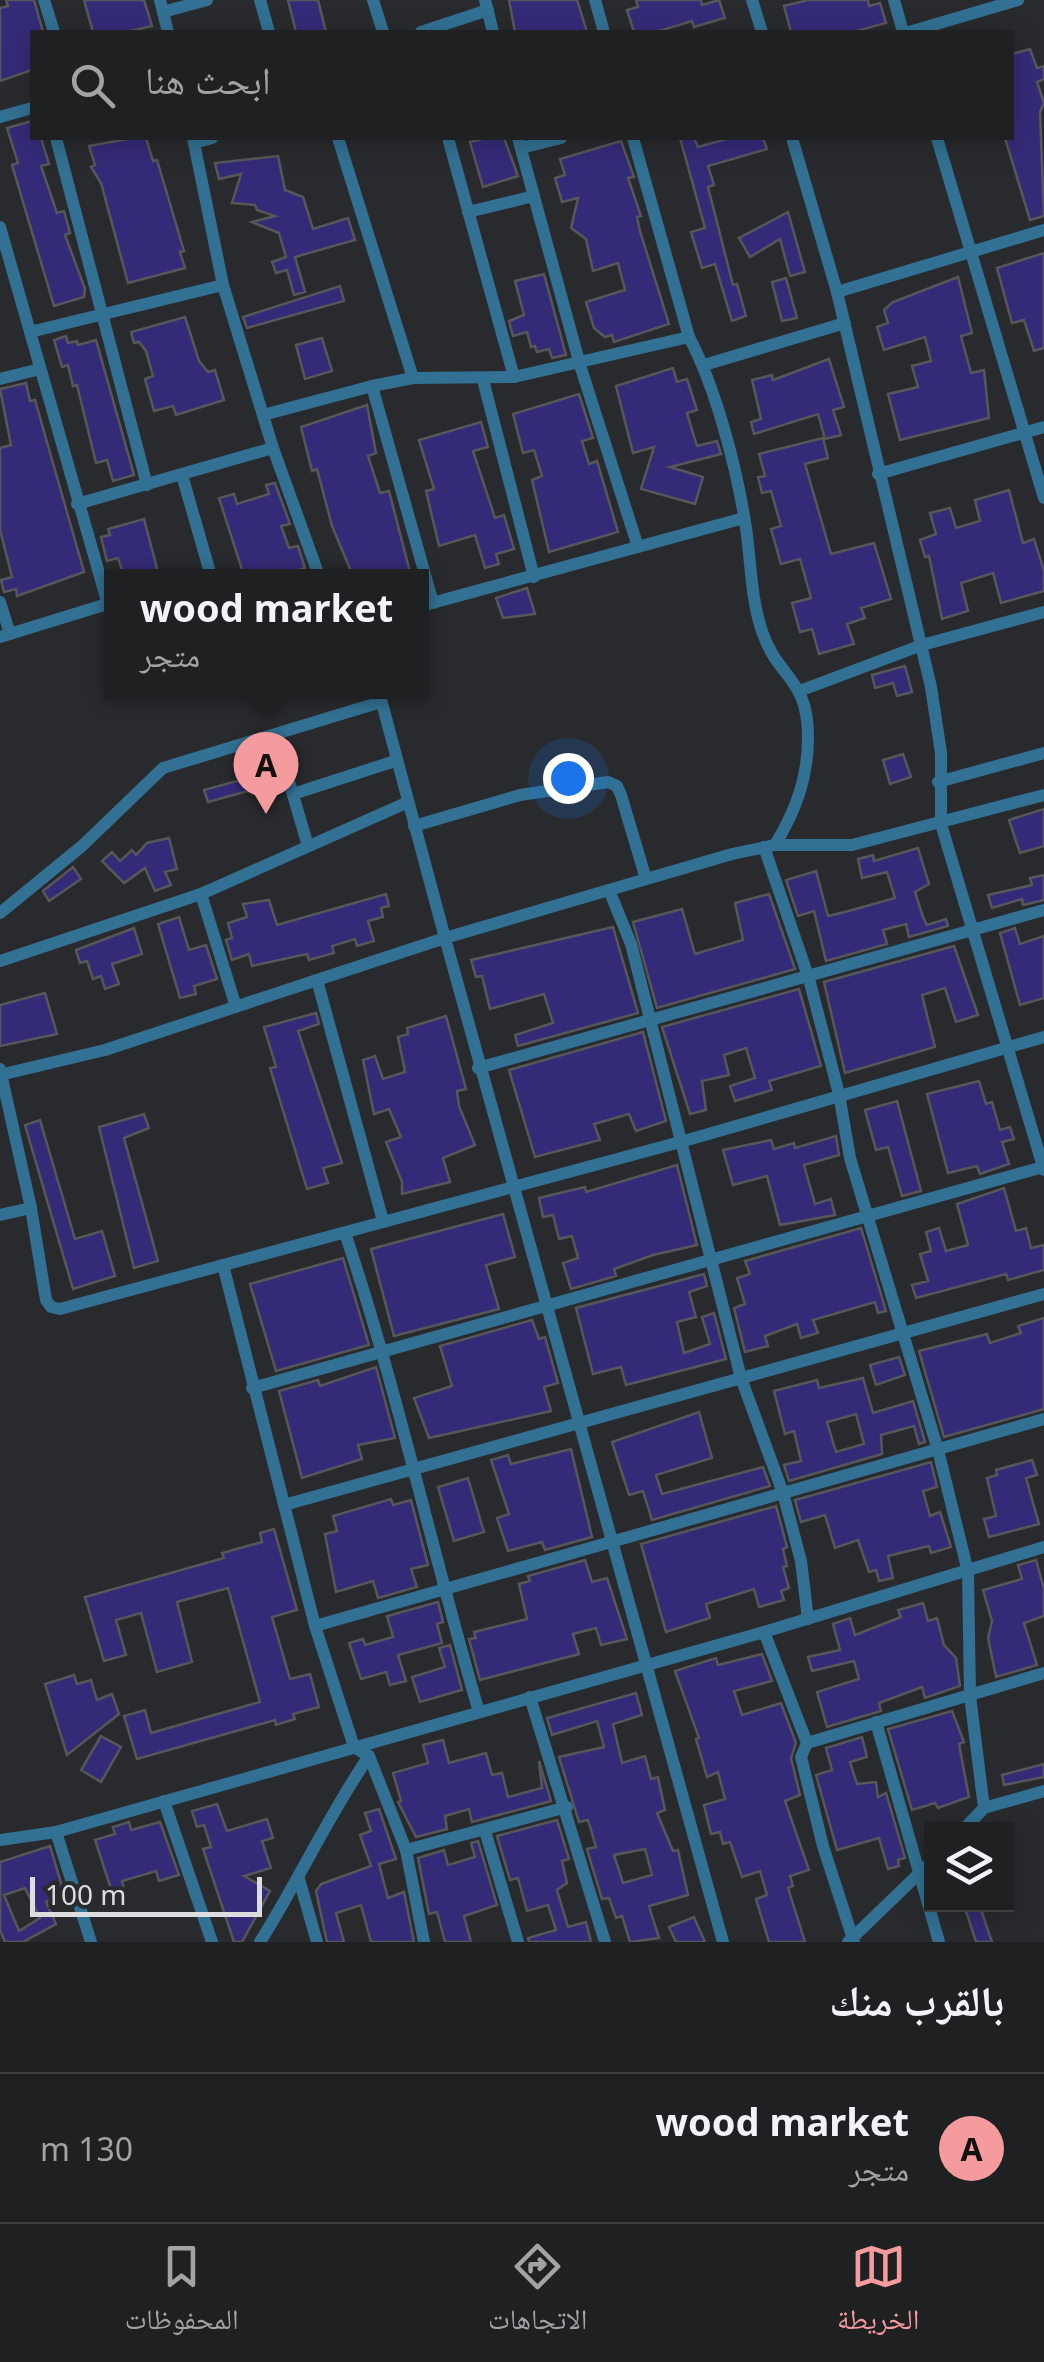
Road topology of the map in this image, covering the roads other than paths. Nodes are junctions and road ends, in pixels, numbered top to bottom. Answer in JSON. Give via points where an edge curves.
{"nodes":[{"id":1,"x":44,"y":0,"type":"edge"},
{"id":2,"x":207,"y":0,"type":"edge"},
{"id":3,"x":260,"y":0,"type":"edge"},
{"id":4,"x":373,"y":0,"type":"edge"},
{"id":5,"x":595,"y":0,"type":"edge"},
{"id":6,"x":752,"y":0,"type":"edge"},
{"id":7,"x":894,"y":0,"type":"edge"},
{"id":8,"x":1018,"y":0,"type":"edge"},
{"id":9,"x":486,"y":5,"type":"edge"},
{"id":10,"x":162,"y":6,"type":"edge"},
{"id":11,"x":53,"y":30,"type":"edge"},
{"id":12,"x":268,"y":30,"type":"edge"},
{"id":13,"x":382,"y":30,"type":"edge"},
{"id":14,"x":426,"y":30,"type":"edge"},
{"id":15,"x":492,"y":30,"type":"edge"},
{"id":16,"x":603,"y":30,"type":"edge"},
{"id":17,"x":761,"y":30,"type":"edge"},
{"id":18,"x":905,"y":30,"type":"edge"},
{"id":19,"x":913,"y":30,"type":"edge"},
{"id":20,"x":30,"y":109,"type":"edge"},
{"id":21,"x":0,"y":117,"type":"edge"},
{"id":22,"x":58,"y":140,"type":"edge"},
{"id":23,"x":193,"y":140,"type":"edge"},
{"id":24,"x":339,"y":140,"type":"edge"},
{"id":25,"x":449,"y":140,"type":"edge"},
{"id":26,"x":634,"y":140,"type":"edge"},
{"id":27,"x":793,"y":140,"type":"edge"},
{"id":28,"x":938,"y":140,"type":"edge"},
{"id":29,"x":520,"y":143,"type":"edge"},
{"id":30,"x":534,"y":196,"type":"junction"},
{"id":31,"x":468,"y":212,"type":"junction"},
{"id":32,"x":0,"y":226,"type":"edge"},
{"id":33,"x":1044,"y":230,"type":"edge"},
{"id":34,"x":973,"y":249,"type":"junction"},
{"id":35,"x":223,"y":285,"type":"junction"},
{"id":36,"x":837,"y":292,"type":"junction"},
{"id":37,"x":101,"y":316,"type":"junction"},
{"id":38,"x":845,"y":323,"type":"junction"},
{"id":39,"x":30,"y":332,"type":"junction"},
{"id":40,"x":688,"y":336,"type":"junction"},
{"id":41,"x":704,"y":364,"type":"junction"},
{"id":42,"x":580,"y":365,"type":"junction"},
{"id":43,"x":40,"y":369,"type":"junction"},
{"id":44,"x":413,"y":378,"type":"junction"},
{"id":45,"x":514,"y":378,"type":"junction"},
{"id":46,"x":0,"y":379,"type":"edge"},
{"id":47,"x":483,"y":380,"type":"junction"},
{"id":48,"x":372,"y":386,"type":"junction"},
{"id":49,"x":263,"y":415,"type":"junction"},
{"id":50,"x":1044,"y":427,"type":"edge"},
{"id":51,"x":1026,"y":432,"type":"junction"},
{"id":52,"x":273,"y":448,"type":"junction"},
{"id":53,"x":878,"y":474,"type":"junction"},
{"id":54,"x":182,"y":475,"type":"junction"},
{"id":55,"x":148,"y":485,"type":"junction"},
{"id":56,"x":1044,"y":498,"type":"edge"},
{"id":57,"x":77,"y":504,"type":"junction"},
{"id":58,"x":744,"y":518,"type":"junction"},
{"id":59,"x":638,"y":548,"type":"junction"},
{"id":60,"x":209,"y":569,"type":"edge"},
{"id":61,"x":317,"y":569,"type":"edge"},
{"id":62,"x":418,"y":569,"type":"edge"},
{"id":63,"x":534,"y":577,"type":"junction"},
{"id":64,"x":104,"y":593,"type":"edge"},
{"id":65,"x":0,"y":602,"type":"edge"},
{"id":66,"x":429,"y":604,"type":"edge"},
{"id":67,"x":104,"y":611,"type":"edge"},
{"id":68,"x":1044,"y":612,"type":"edge"},
{"id":69,"x":5,"y":635,"type":"edge"},
{"id":70,"x":922,"y":646,"type":"junction"},
{"id":71,"x":802,"y":690,"type":"junction"},
{"id":72,"x":375,"y":699,"type":"edge"},
{"id":73,"x":380,"y":699,"type":"edge"},
{"id":74,"x":276,"y":736,"type":"junction"},
{"id":75,"x":1044,"y":753,"type":"edge"},
{"id":76,"x":395,"y":762,"type":"junction"},
{"id":77,"x":938,"y":782,"type":"junction"},
{"id":78,"x":293,"y":794,"type":"junction"},
{"id":79,"x":1044,"y":795,"type":"edge"},
{"id":80,"x":406,"y":804,"type":"junction"},
{"id":81,"x":941,"y":824,"type":"junction"},
{"id":82,"x":414,"y":826,"type":"junction"},
{"id":83,"x":308,"y":846,"type":"junction"},
{"id":84,"x":770,"y":846,"type":"junction"},
{"id":85,"x":646,"y":879,"type":"junction"},
{"id":86,"x":609,"y":890,"type":"junction"},
{"id":87,"x":202,"y":894,"type":"junction"},
{"id":88,"x":1044,"y":910,"type":"edge"},
{"id":89,"x":0,"y":912,"type":"edge"},
{"id":90,"x":972,"y":930,"type":"junction"},
{"id":91,"x":445,"y":938,"type":"junction"},
{"id":92,"x":1,"y":958,"type":"edge"},
{"id":93,"x":809,"y":978,"type":"junction"},
{"id":94,"x":317,"y":980,"type":"junction"},
{"id":95,"x":236,"y":1007,"type":"junction"},
{"id":96,"x":651,"y":1022,"type":"junction"},
{"id":97,"x":1044,"y":1037,"type":"edge"},
{"id":98,"x":1008,"y":1047,"type":"junction"},
{"id":99,"x":478,"y":1068,"type":"junction"},
{"id":100,"x":1,"y":1073,"type":"edge"},
{"id":101,"x":839,"y":1094,"type":"junction"},
{"id":102,"x":684,"y":1140,"type":"junction"},
{"id":103,"x":1044,"y":1168,"type":"edge"},
{"id":104,"x":511,"y":1186,"type":"junction"},
{"id":105,"x":32,"y":1208,"type":"junction"},
{"id":106,"x":0,"y":1215,"type":"edge"},
{"id":107,"x":866,"y":1216,"type":"junction"},
{"id":108,"x":383,"y":1221,"type":"junction"},
{"id":109,"x":344,"y":1233,"type":"junction"},
{"id":110,"x":709,"y":1258,"type":"junction"},
{"id":111,"x":223,"y":1264,"type":"junction"},
{"id":112,"x":1044,"y":1294,"type":"edge"},
{"id":113,"x":544,"y":1304,"type":"junction"},
{"id":114,"x":900,"y":1332,"type":"junction"},
{"id":115,"x":385,"y":1350,"type":"junction"},
{"id":116,"x":741,"y":1378,"type":"junction"},
{"id":117,"x":252,"y":1388,"type":"junction"},
{"id":118,"x":1044,"y":1419,"type":"edge"},
{"id":119,"x":578,"y":1423,"type":"junction"},
{"id":120,"x":938,"y":1450,"type":"junction"},
{"id":121,"x":417,"y":1470,"type":"junction"},
{"id":122,"x":783,"y":1493,"type":"junction"},
{"id":123,"x":284,"y":1505,"type":"junction"},
{"id":124,"x":610,"y":1542,"type":"junction"},
{"id":125,"x":1044,"y":1547,"type":"edge"},
{"id":126,"x":968,"y":1572,"type":"junction"},
{"id":127,"x":442,"y":1588,"type":"junction"},
{"id":128,"x":808,"y":1619,"type":"junction"},
{"id":129,"x":315,"y":1626,"type":"junction"},
{"id":130,"x":764,"y":1632,"type":"junction"},
{"id":131,"x":645,"y":1665,"type":"junction"},
{"id":132,"x":1044,"y":1673,"type":"edge"},
{"id":133,"x":970,"y":1696,"type":"junction"},
{"id":134,"x":530,"y":1697,"type":"junction"},
{"id":135,"x":479,"y":1712,"type":"junction"},
{"id":136,"x":876,"y":1722,"type":"junction"},
{"id":137,"x":807,"y":1743,"type":"junction"},
{"id":138,"x":354,"y":1748,"type":"junction"},
{"id":139,"x":370,"y":1756,"type":"junction"},
{"id":140,"x":1044,"y":1792,"type":"edge"},
{"id":141,"x":164,"y":1802,"type":"junction"},
{"id":142,"x":567,"y":1807,"type":"junction"},
{"id":143,"x":984,"y":1808,"type":"junction"},
{"id":144,"x":971,"y":1822,"type":"edge"},
{"id":145,"x":485,"y":1831,"type":"junction"},
{"id":146,"x":56,"y":1832,"type":"junction"},
{"id":147,"x":0,"y":1840,"type":"edge"},
{"id":148,"x":406,"y":1850,"type":"junction"},
{"id":149,"x":924,"y":1868,"type":"edge"},
{"id":150,"x":918,"y":1874,"type":"junction"},
{"id":151,"x":299,"y":1879,"type":"junction"},
{"id":152,"x":852,"y":1940,"type":"edge"},
{"id":153,"x":91,"y":1942,"type":"edge"},
{"id":154,"x":212,"y":1942,"type":"edge"},
{"id":155,"x":260,"y":1942,"type":"edge"},
{"id":156,"x":317,"y":1942,"type":"edge"},
{"id":157,"x":424,"y":1942,"type":"edge"},
{"id":158,"x":518,"y":1942,"type":"edge"},
{"id":159,"x":605,"y":1942,"type":"edge"},
{"id":160,"x":723,"y":1942,"type":"edge"},
{"id":161,"x":939,"y":1942,"type":"edge"}],
"edges":[{"from":1,"to":11,"type":"street"},
{"from":2,"to":10,"type":"street"},
{"from":3,"to":12,"type":"street"},
{"from":4,"to":13,"type":"street"},
{"from":5,"to":16,"type":"street"},
{"from":6,"to":17,"type":"street"},
{"from":7,"to":18,"type":"street"},
{"from":8,"to":19,"type":"street"},
{"from":9,"to":14,"type":"street"},
{"from":9,"to":15,"type":"street"},
{"from":20,"to":21,"type":"street"},
{"from":22,"to":37,"type":"street"},
{"from":23,"to":35,"type":"street"},
{"from":24,"to":44,"type":"street"},
{"from":25,"to":31,"type":"street"},
{"from":26,"to":40,"type":"street"},
{"from":27,"to":36,"type":"street"},
{"from":28,"to":34,"type":"street"},
{"from":29,"to":30,"type":"street"},
{"from":30,"to":31,"type":"street"},
{"from":30,"to":42,"type":"street"},
{"from":31,"to":45,"type":"street"},
{"from":32,"to":39,"type":"street"},
{"from":33,"to":34,"type":"street"},
{"from":34,"to":36,"type":"street"},
{"from":34,"to":51,"type":"street"},
{"from":35,"to":37,"type":"street"},
{"from":35,"to":49,"type":"street"},
{"from":36,"to":38,"type":"street"},
{"from":37,"to":39,"type":"street"},
{"from":37,"to":55,"type":"street"},
{"from":38,"to":41,"type":"street"},
{"from":38,"to":53,"type":"street"},
{"from":39,"to":43,"type":"street"},
{"from":40,"to":41,"type":"street"},
{"from":40,"to":42,"type":"street"},
{"from":41,"to":58,"type":"street"},
{"from":42,"to":45,"type":"street"},
{"from":42,"to":59,"type":"street"},
{"from":43,"to":46,"type":"street"},
{"from":43,"to":57,"type":"street"},
{"from":44,"to":47,"type":"street"},
{"from":44,"to":48,"type":"street"},
{"from":45,"to":47,"type":"street"},
{"from":47,"to":63,"type":"street"},
{"from":48,"to":49,"type":"street"},
{"from":48,"to":62,"type":"street"},
{"from":49,"to":52,"type":"street"},
{"from":50,"to":51,"type":"street"},
{"from":51,"to":53,"type":"street"},
{"from":51,"to":56,"type":"street"},
{"from":52,"to":54,"type":"street"},
{"from":52,"to":61,"type":"street"},
{"from":53,"to":70,"type":"street"},
{"from":54,"to":55,"type":"street"},
{"from":54,"to":60,"type":"street"},
{"from":55,"to":57,"type":"street"},
{"from":57,"to":64,"type":"street"},
{"from":58,"to":59,"type":"street"},
{"from":58,"to":71,"type":"street","via":[[762,632]]},
{"from":59,"to":63,"type":"street"},
{"from":63,"to":66,"type":"street"},
{"from":65,"to":69,"type":"street"},
{"from":67,"to":69,"type":"street"},
{"from":68,"to":70,"type":"street"},
{"from":70,"to":71,"type":"street"},
{"from":70,"to":77,"type":"street","via":[[941,753]]},
{"from":71,"to":84,"type":"street","via":[[805,780]]},
{"from":72,"to":74,"type":"street"},
{"from":73,"to":76,"type":"street"},
{"from":74,"to":78,"type":"street"},
{"from":74,"to":89,"type":"street","via":[[163,768]]},
{"from":75,"to":77,"type":"street"},
{"from":76,"to":78,"type":"street"},
{"from":76,"to":80,"type":"street"},
{"from":77,"to":81,"type":"street"},
{"from":78,"to":83,"type":"street"},
{"from":79,"to":81,"type":"street"},
{"from":80,"to":82,"type":"street"},
{"from":80,"to":83,"type":"street"},
{"from":81,"to":84,"type":"street","via":[[852,845]]},
{"from":81,"to":90,"type":"street"},
{"from":82,"to":85,"type":"street","via":[[520,795],[608,782],[622,795]]},
{"from":82,"to":91,"type":"street"},
{"from":83,"to":87,"type":"street"},
{"from":84,"to":85,"type":"street"},
{"from":84,"to":93,"type":"street"},
{"from":85,"to":86,"type":"street"},
{"from":86,"to":91,"type":"street"},
{"from":86,"to":96,"type":"street","via":[[632,944]]},
{"from":87,"to":92,"type":"street"},
{"from":87,"to":95,"type":"street"},
{"from":88,"to":90,"type":"street"},
{"from":90,"to":93,"type":"street"},
{"from":90,"to":98,"type":"street"},
{"from":91,"to":94,"type":"street"},
{"from":91,"to":99,"type":"street"},
{"from":93,"to":96,"type":"street"},
{"from":93,"to":101,"type":"street"},
{"from":94,"to":95,"type":"street"},
{"from":94,"to":108,"type":"street"},
{"from":95,"to":100,"type":"street","via":[[106,1050]]},
{"from":96,"to":99,"type":"street"},
{"from":96,"to":102,"type":"street"},
{"from":97,"to":98,"type":"street"},
{"from":98,"to":101,"type":"street"},
{"from":98,"to":103,"type":"street"},
{"from":99,"to":104,"type":"street"},
{"from":100,"to":105,"type":"street"},
{"from":101,"to":102,"type":"street"},
{"from":101,"to":107,"type":"street"},
{"from":102,"to":104,"type":"street"},
{"from":102,"to":110,"type":"street"},
{"from":103,"to":107,"type":"street"},
{"from":104,"to":108,"type":"street"},
{"from":104,"to":113,"type":"street"},
{"from":105,"to":106,"type":"street"},
{"from":105,"to":111,"type":"street","via":[[51,1308]]},
{"from":107,"to":110,"type":"street"},
{"from":107,"to":114,"type":"street"},
{"from":108,"to":109,"type":"street"},
{"from":109,"to":111,"type":"street"},
{"from":109,"to":115,"type":"street"},
{"from":110,"to":113,"type":"street"},
{"from":110,"to":116,"type":"street"},
{"from":111,"to":117,"type":"street"},
{"from":112,"to":114,"type":"street"},
{"from":113,"to":115,"type":"street"},
{"from":113,"to":119,"type":"street"},
{"from":114,"to":116,"type":"street"},
{"from":114,"to":120,"type":"street"},
{"from":115,"to":117,"type":"street"},
{"from":115,"to":121,"type":"street"},
{"from":116,"to":119,"type":"street"},
{"from":116,"to":122,"type":"street"},
{"from":117,"to":123,"type":"street"},
{"from":118,"to":120,"type":"street"},
{"from":119,"to":121,"type":"street"},
{"from":119,"to":124,"type":"street"},
{"from":120,"to":122,"type":"street"},
{"from":120,"to":126,"type":"street"},
{"from":121,"to":123,"type":"street"},
{"from":121,"to":127,"type":"street"},
{"from":122,"to":124,"type":"street"},
{"from":122,"to":128,"type":"street"},
{"from":123,"to":129,"type":"street"},
{"from":124,"to":127,"type":"street"},
{"from":124,"to":131,"type":"street"},
{"from":125,"to":126,"type":"street"},
{"from":126,"to":128,"type":"street"},
{"from":126,"to":133,"type":"street"},
{"from":127,"to":129,"type":"street"},
{"from":127,"to":135,"type":"street"},
{"from":128,"to":130,"type":"street"},
{"from":129,"to":138,"type":"street"},
{"from":130,"to":131,"type":"street"},
{"from":130,"to":137,"type":"street"},
{"from":131,"to":134,"type":"street"},
{"from":131,"to":160,"type":"street"},
{"from":132,"to":133,"type":"street"},
{"from":133,"to":136,"type":"street"},
{"from":133,"to":143,"type":"street"},
{"from":134,"to":135,"type":"street"},
{"from":134,"to":142,"type":"street"},
{"from":135,"to":138,"type":"street"},
{"from":136,"to":137,"type":"street"},
{"from":136,"to":150,"type":"street"},
{"from":137,"to":152,"type":"street","via":[[802,1757]]},
{"from":138,"to":139,"type":"street"},
{"from":138,"to":141,"type":"street"},
{"from":139,"to":148,"type":"street"},
{"from":139,"to":151,"type":"street","via":[[335,1806]]},
{"from":140,"to":143,"type":"street"},
{"from":141,"to":146,"type":"street"},
{"from":141,"to":154,"type":"street"},
{"from":142,"to":145,"type":"street"},
{"from":142,"to":159,"type":"street"},
{"from":143,"to":144,"type":"street"},
{"from":145,"to":148,"type":"street"},
{"from":145,"to":158,"type":"street"},
{"from":146,"to":147,"type":"street"},
{"from":146,"to":153,"type":"street"},
{"from":148,"to":157,"type":"street"},
{"from":149,"to":150,"type":"street"},
{"from":150,"to":152,"type":"street"},
{"from":150,"to":161,"type":"street"},
{"from":151,"to":155,"type":"street"},
{"from":151,"to":156,"type":"street"}]}
